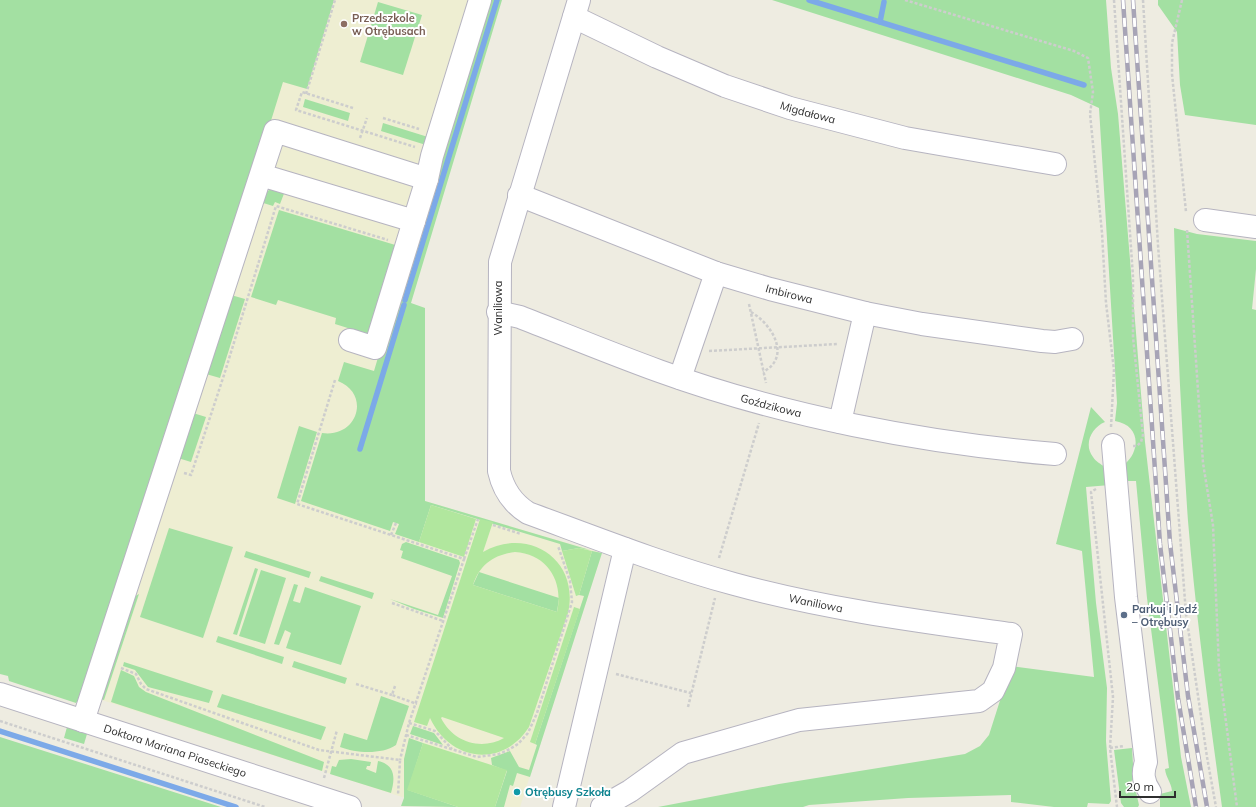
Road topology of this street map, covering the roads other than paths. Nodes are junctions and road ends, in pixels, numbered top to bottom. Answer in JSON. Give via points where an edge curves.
{"nodes":[{"id":1,"x":480,"y":0,"type":"edge"},
{"id":2,"x":577,"y":8,"type":"edge"},
{"id":3,"x":1055,"y":164,"type":"dead end"},
{"id":4,"x":261,"y":175,"type":"junction"},
{"id":5,"x":427,"y":179,"type":"junction"},
{"id":6,"x":519,"y":195,"type":"junction"},
{"id":7,"x":1196,"y":220,"type":"road end"},
{"id":8,"x":414,"y":221,"type":"junction"},
{"id":9,"x":1256,"y":227,"type":"edge"},
{"id":10,"x":716,"y":273,"type":"junction"},
{"id":11,"x":498,"y":312,"type":"junction"},
{"id":12,"x":865,"y":313,"type":"junction"},
{"id":13,"x":1072,"y":339,"type":"dead end"},
{"id":14,"x":350,"y":340,"type":"dead end"},
{"id":15,"x":680,"y":378,"type":"junction"},
{"id":16,"x":840,"y":422,"type":"junction"},
{"id":17,"x":1112,"y":445,"type":"road end"},
{"id":18,"x":1055,"y":454,"type":"dead end"},
{"id":19,"x":625,"y":549,"type":"junction"},
{"id":20,"x":0,"y":694,"type":"edge"},
{"id":21,"x":83,"y":721,"type":"junction"},
{"id":22,"x":1151,"y":799,"type":"edge"},
{"id":23,"x":350,"y":807,"type":"edge"},
{"id":24,"x":564,"y":807,"type":"edge"},
{"id":25,"x":602,"y":807,"type":"edge"}],
"edges":[{"from":1,"to":5,"type":"street"},
{"from":2,"to":3,"type":"street","name":"Migdałowa","via":[[657,57],[725,86],[790,108],[905,138]]},
{"from":2,"to":6,"type":"street","name":"Waniliowa"},
{"from":4,"to":5,"type":"street","via":[[275,131]]},
{"from":4,"to":8,"type":"street"},
{"from":4,"to":21,"type":"street"},
{"from":5,"to":8,"type":"street"},
{"from":6,"to":10,"type":"street","name":"Imbirowa"},
{"from":6,"to":11,"type":"street","name":"Waniliowa","via":[[500,262]]},
{"from":7,"to":9,"type":"street"},
{"from":8,"to":14,"type":"street","via":[[375,348]]},
{"from":10,"to":12,"type":"street","name":"Imbirowa"},
{"from":10,"to":15,"type":"street"},
{"from":11,"to":15,"type":"street","name":"Goździkowa","via":[[520,317]]},
{"from":11,"to":19,"type":"street","name":"Waniliowa","via":[[499,471],[504,488],[512,501],[528,513]]},
{"from":12,"to":13,"type":"street","name":"Imbirowa","via":[[1042,341]]},
{"from":12,"to":16,"type":"street"},
{"from":15,"to":16,"type":"street","name":"Goździkowa"},
{"from":16,"to":18,"type":"street","name":"Goździkowa","via":[[938,440]]},
{"from":17,"to":22,"type":"street","via":[[1126,597],[1146,762],[1151,769],[1153,784]]},
{"from":19,"to":24,"type":"street"},
{"from":19,"to":25,"type":"street","name":"Waniliowa","via":[[732,584],[765,592],[839,608],[1011,634],[1004,668],[993,692],[979,701],[792,722],[683,753],[630,792]]},
{"from":20,"to":21,"type":"street","name":"Doktora Mariana Piaseckiego"},
{"from":21,"to":23,"type":"street","name":"Doktora Mariana Piaseckiego"}]}
